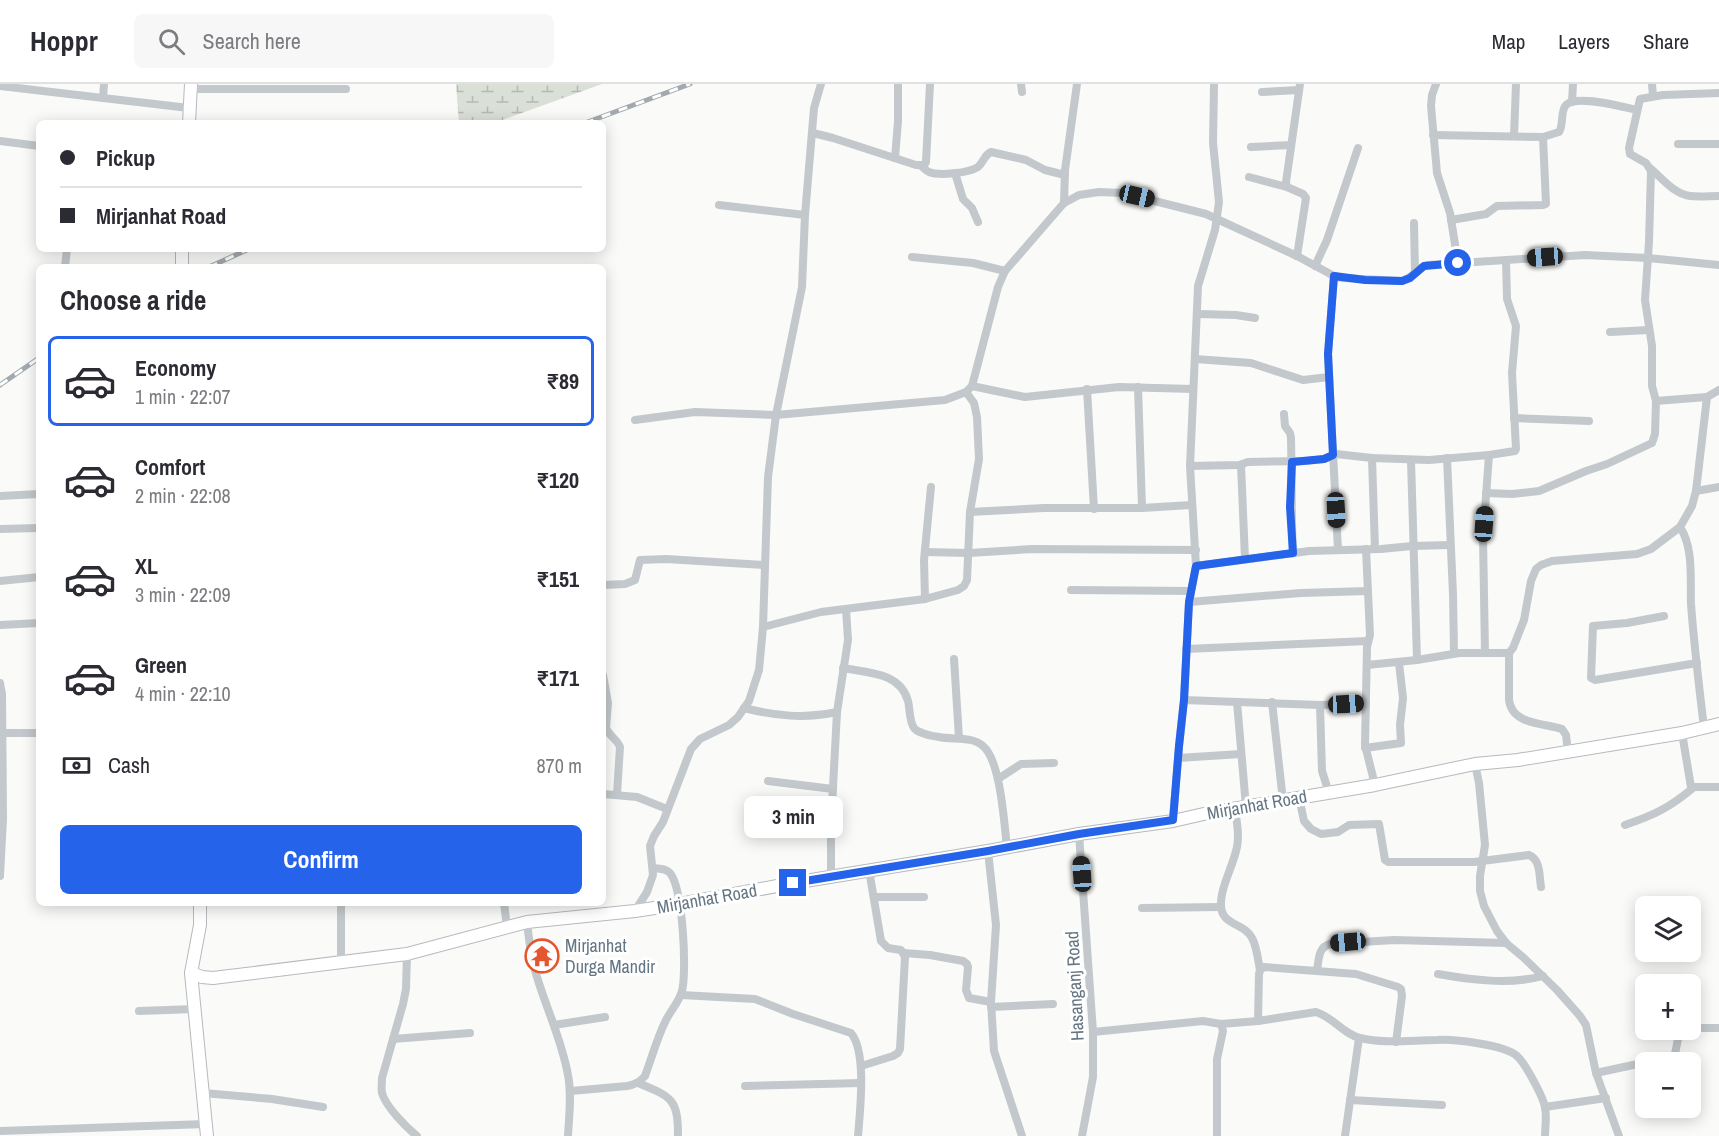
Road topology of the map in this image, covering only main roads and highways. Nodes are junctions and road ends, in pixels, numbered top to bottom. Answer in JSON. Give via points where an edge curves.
{"nodes":[{"id":1,"x":191,"y":86,"type":"edge"},
{"id":2,"x":189,"y":120,"type":"edge"},
{"id":3,"x":1719,"y":724,"type":"edge"},
{"id":4,"x":200,"y":906,"type":"edge"},
{"id":5,"x":191,"y":973,"type":"junction"},
{"id":6,"x":207,"y":1130,"type":"edge"}],
"edges":[{"from":1,"to":2,"type":"main road"},
{"from":3,"to":5,"type":"main road","name":"Mirjanhat Road","via":[[680,904],[527,922],[407,954],[213,978]]},
{"from":4,"to":5,"type":"main road"},
{"from":5,"to":6,"type":"main road"}]}
